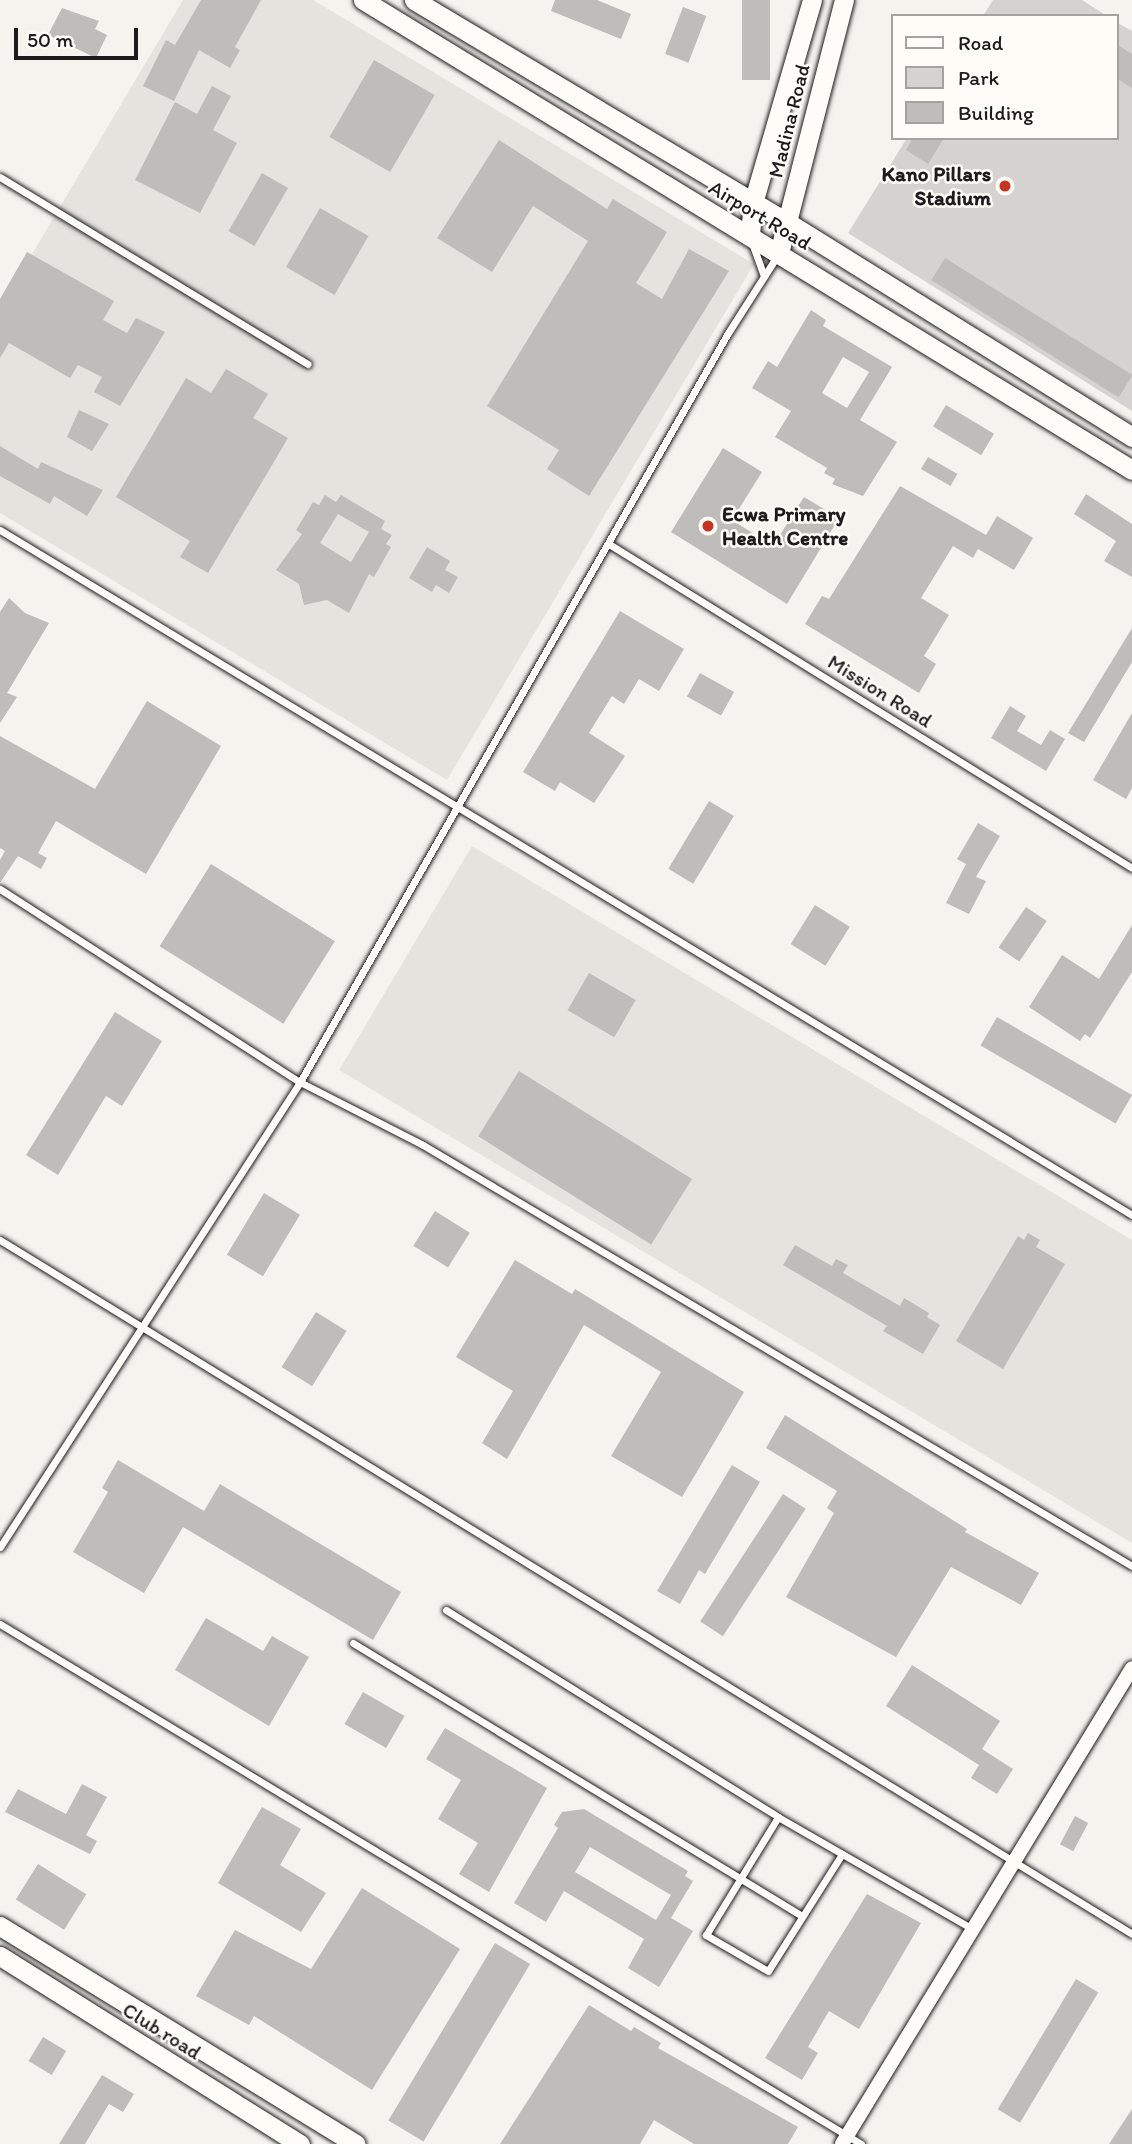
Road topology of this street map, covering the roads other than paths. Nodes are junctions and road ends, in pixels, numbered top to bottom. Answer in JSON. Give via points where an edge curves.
{"nodes":[{"id":1,"x":363,"y":0,"type":"edge"},
{"id":2,"x":414,"y":0,"type":"edge"},
{"id":3,"x":812,"y":0,"type":"edge"},
{"id":4,"x":844,"y":0,"type":"edge"},
{"id":5,"x":0,"y":177,"type":"edge"},
{"id":6,"x":753,"y":203,"type":"junction"},
{"id":7,"x":787,"y":222,"type":"junction"},
{"id":8,"x":750,"y":235,"type":"junction"},
{"id":9,"x":779,"y":253,"type":"junction"},
{"id":10,"x":764,"y":276,"type":"junction"},
{"id":11,"x":308,"y":364,"type":"dead end"},
{"id":12,"x":1132,"y":437,"type":"edge"},
{"id":13,"x":1132,"y":470,"type":"edge"},
{"id":14,"x":0,"y":530,"type":"edge"},
{"id":15,"x":609,"y":544,"type":"junction"},
{"id":16,"x":460,"y":809,"type":"junction"},
{"id":17,"x":1132,"y":869,"type":"edge"},
{"id":18,"x":0,"y":889,"type":"edge"},
{"id":19,"x":300,"y":1082,"type":"junction"},
{"id":20,"x":1132,"y":1215,"type":"edge"},
{"id":21,"x":0,"y":1240,"type":"edge"},
{"id":22,"x":145,"y":1328,"type":"junction"},
{"id":23,"x":0,"y":1547,"type":"edge"},
{"id":24,"x":1132,"y":1566,"type":"edge"},
{"id":25,"x":446,"y":1610,"type":"dead end"},
{"id":26,"x":0,"y":1624,"type":"edge"},
{"id":27,"x":353,"y":1643,"type":"dead end"},
{"id":28,"x":1132,"y":1668,"type":"edge"},
{"id":29,"x":778,"y":1817,"type":"junction"},
{"id":30,"x":842,"y":1854,"type":"junction"},
{"id":31,"x":1015,"y":1861,"type":"junction"},
{"id":32,"x":741,"y":1879,"type":"junction"},
{"id":33,"x":802,"y":1916,"type":"junction"},
{"id":34,"x":0,"y":1926,"type":"edge"},
{"id":35,"x":973,"y":1930,"type":"junction"},
{"id":36,"x":1132,"y":1934,"type":"edge"},
{"id":37,"x":0,"y":1956,"type":"edge"},
{"id":38,"x":845,"y":2140,"type":"edge"},
{"id":39,"x":300,"y":2144,"type":"edge"},
{"id":40,"x":356,"y":2144,"type":"edge"},
{"id":41,"x":861,"y":2144,"type":"edge"}],
"edges":[{"from":1,"to":8,"type":"main road","name":"Airport Road"},
{"from":2,"to":6,"type":"main road","name":"Airport Road"},
{"from":3,"to":6,"type":"main road","name":"Madina Road"},
{"from":4,"to":7,"type":"main road","name":"Madina Road"},
{"from":5,"to":11,"type":"lane"},
{"from":6,"to":7,"type":"main road","name":"Airport Road"},
{"from":6,"to":8,"type":"main road","name":"Madina Road"},
{"from":7,"to":9,"type":"main road","name":"Madina Road"},
{"from":7,"to":12,"type":"main road","name":"Airport Road"},
{"from":8,"to":9,"type":"main road","name":"Airport Road"},
{"from":8,"to":10,"type":"lane"},
{"from":9,"to":10,"type":"lane"},
{"from":9,"to":13,"type":"main road","name":"Airport Road"},
{"from":10,"to":15,"type":"lane"},
{"from":14,"to":16,"type":"lane"},
{"from":15,"to":16,"type":"lane"},
{"from":15,"to":17,"type":"lane","name":"Mission Road"},
{"from":16,"to":19,"type":"lane"},
{"from":16,"to":20,"type":"lane"},
{"from":18,"to":19,"type":"lane"},
{"from":19,"to":22,"type":"lane"},
{"from":19,"to":24,"type":"lane","via":[[435,1153]]},
{"from":21,"to":22,"type":"lane"},
{"from":22,"to":23,"type":"lane"},
{"from":22,"to":31,"type":"lane"},
{"from":25,"to":29,"type":"lane"},
{"from":26,"to":38,"type":"lane"},
{"from":27,"to":32,"type":"lane"},
{"from":28,"to":31,"type":"street"},
{"from":29,"to":30,"type":"lane"},
{"from":29,"to":32,"type":"lane"},
{"from":30,"to":33,"type":"lane"},
{"from":30,"to":35,"type":"lane"},
{"from":31,"to":35,"type":"street"},
{"from":31,"to":36,"type":"lane"},
{"from":32,"to":33,"type":"lane"},
{"from":32,"to":33,"type":"lane","via":[[709,1928],[706,1936],[712,1942],[768,1971]]},
{"from":34,"to":40,"type":"main road"},
{"from":35,"to":38,"type":"street"},
{"from":37,"to":39,"type":"main road","name":"Club road"},
{"from":38,"to":41,"type":"lane"}]}
